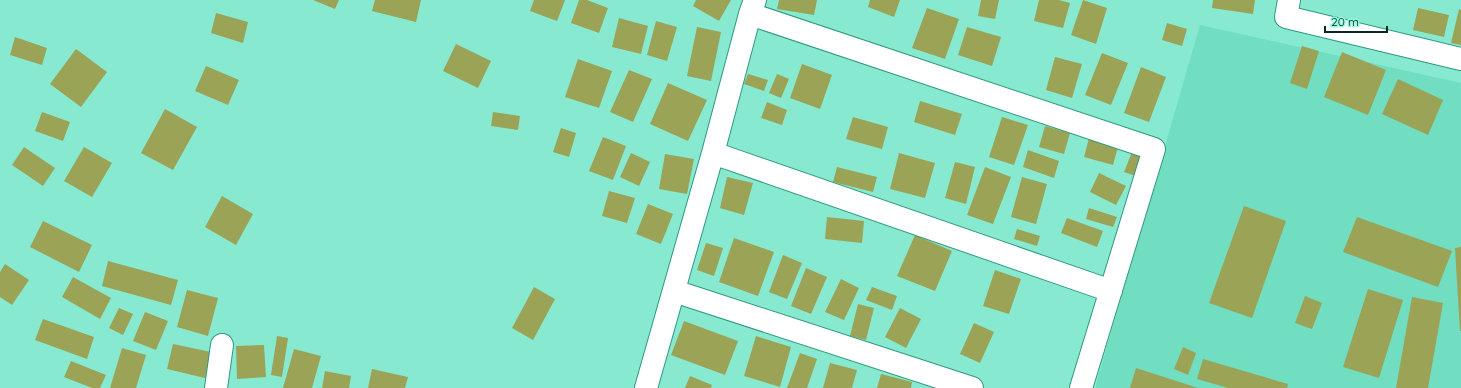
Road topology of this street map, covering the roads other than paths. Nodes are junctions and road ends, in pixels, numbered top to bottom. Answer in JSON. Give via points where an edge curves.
{"nodes":[{"id":1,"x":1289,"y":0,"type":"edge"},
{"id":2,"x":753,"y":7,"type":"edge"},
{"id":3,"x":1461,"y":59,"type":"edge"},
{"id":4,"x":713,"y":153,"type":"junction"},
{"id":5,"x":674,"y":291,"type":"junction"},
{"id":6,"x":1111,"y":291,"type":"junction"},
{"id":7,"x":222,"y":345,"type":"dead end"},
{"id":8,"x":216,"y":388,"type":"edge"},
{"id":9,"x":646,"y":388,"type":"edge"},
{"id":10,"x":972,"y":388,"type":"edge"},
{"id":11,"x":1081,"y":388,"type":"edge"}],
"edges":[{"from":1,"to":3,"type":"street","via":[[1286,17]]},
{"from":2,"to":4,"type":"street"},
{"from":2,"to":6,"type":"street","via":[[1154,149]]},
{"from":4,"to":5,"type":"street"},
{"from":4,"to":6,"type":"street"},
{"from":5,"to":9,"type":"street"},
{"from":5,"to":10,"type":"street"},
{"from":6,"to":11,"type":"street"},
{"from":7,"to":8,"type":"street"}]}
